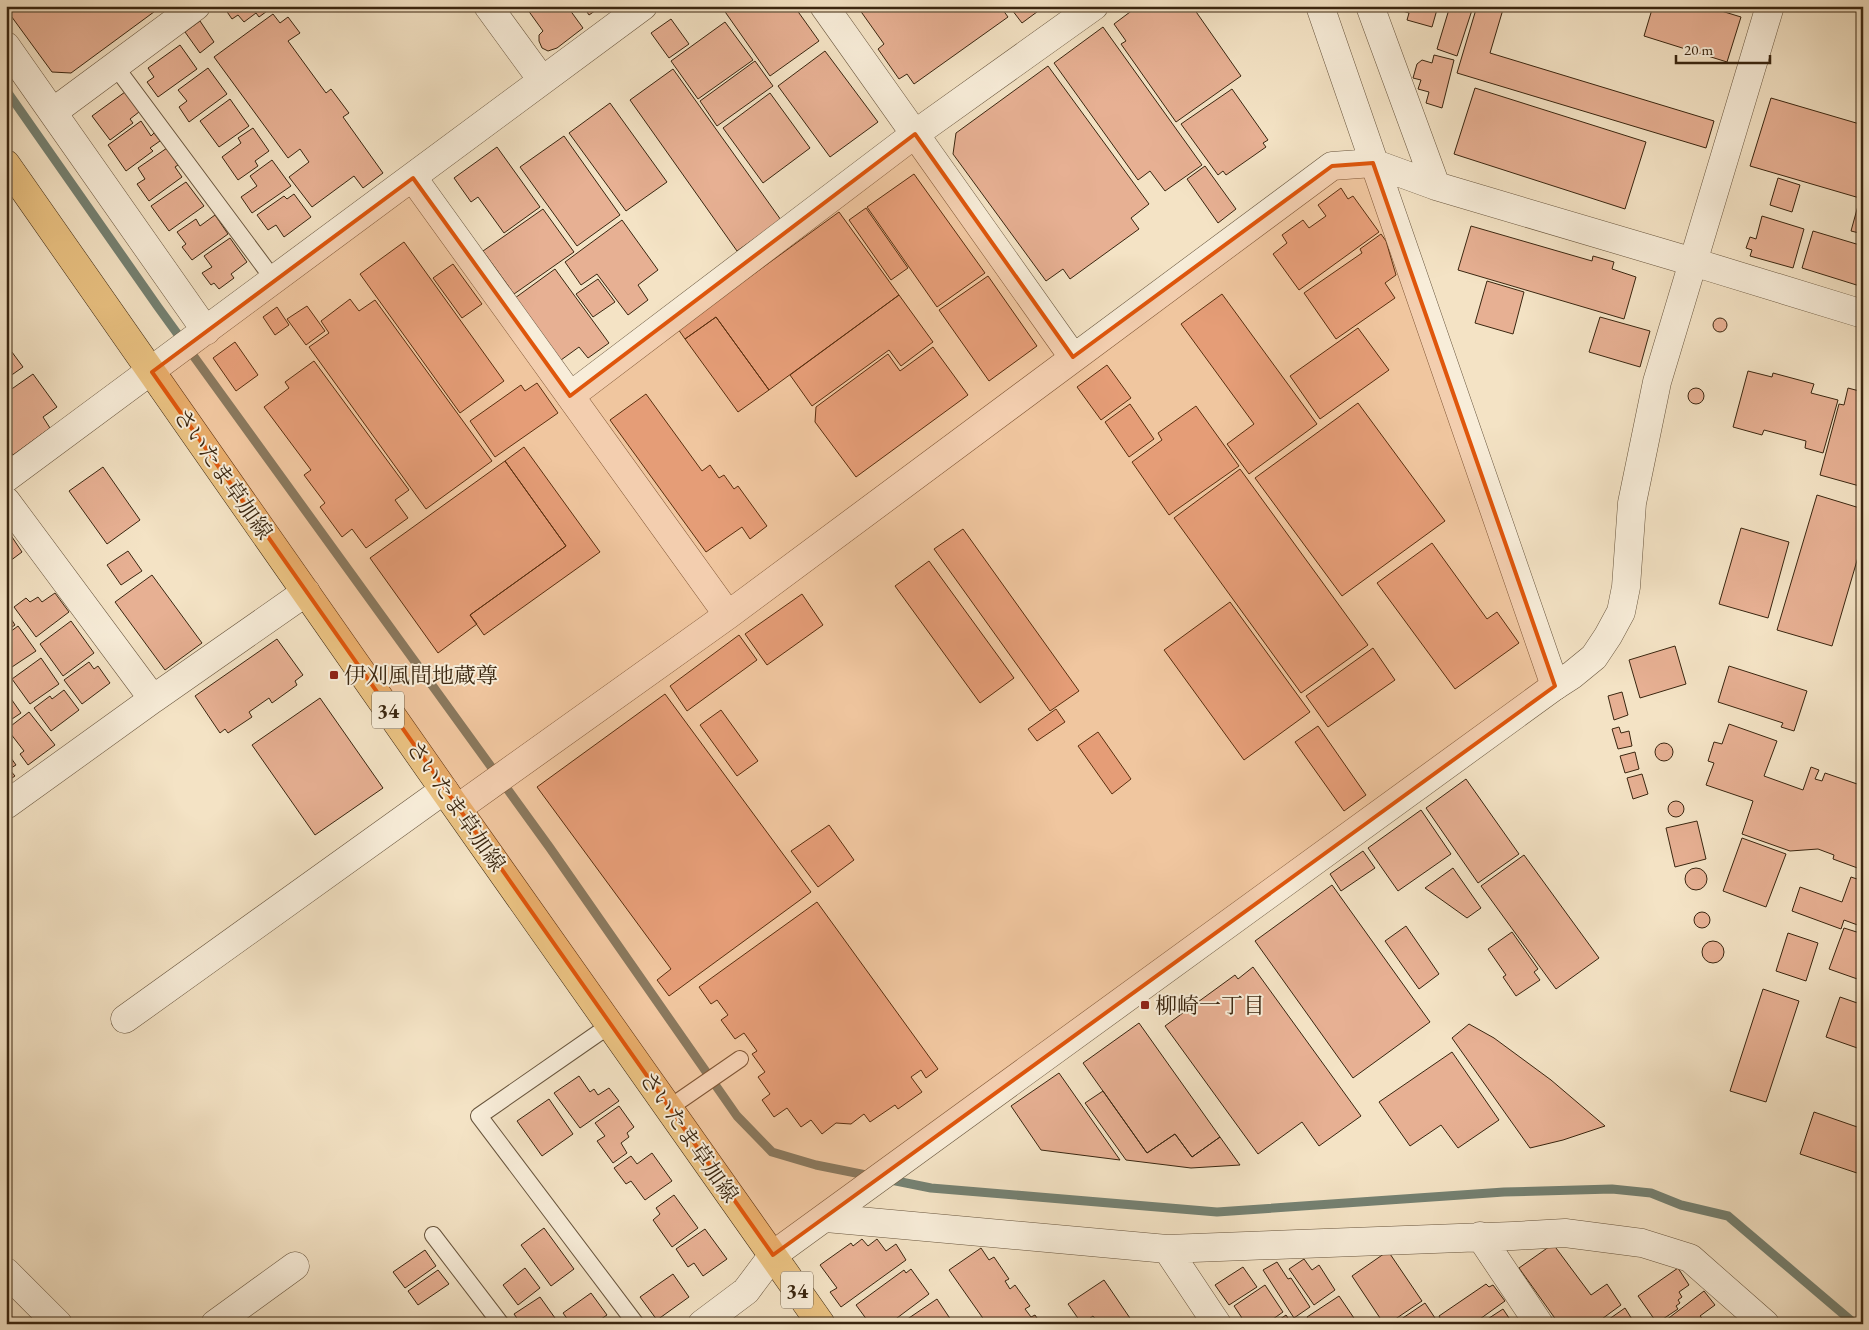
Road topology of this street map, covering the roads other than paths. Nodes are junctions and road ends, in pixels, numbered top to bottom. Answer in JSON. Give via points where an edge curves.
{"nodes":[{"id":1,"x":196,"y":6,"type":"edge"},
{"id":2,"x":488,"y":6,"type":"edge"},
{"id":3,"x":643,"y":6,"type":"edge"},
{"id":4,"x":824,"y":6,"type":"edge"},
{"id":5,"x":1094,"y":6,"type":"edge"},
{"id":6,"x":1320,"y":6,"type":"edge"},
{"id":7,"x":1370,"y":6,"type":"edge"},
{"id":8,"x":1770,"y":6,"type":"edge"},
{"id":9,"x":6,"y":46,"type":"edge"},
{"id":10,"x":115,"y":66,"type":"junction"},
{"id":11,"x":542,"y":80,"type":"junction"},
{"id":12,"x":53,"y":112,"type":"junction"},
{"id":13,"x":914,"y":134,"type":"junction"},
{"id":14,"x":1373,"y":163,"type":"junction"},
{"id":15,"x":6,"y":164,"type":"edge"},
{"id":16,"x":413,"y":178,"type":"junction"},
{"id":17,"x":1436,"y":186,"type":"junction"},
{"id":18,"x":1693,"y":262,"type":"junction"},
{"id":19,"x":274,"y":280,"type":"junction"},
{"id":20,"x":1863,"y":314,"type":"edge"},
{"id":21,"x":206,"y":331,"type":"junction"},
{"id":22,"x":1073,"y":357,"type":"junction"},
{"id":23,"x":152,"y":372,"type":"junction"},
{"id":24,"x":570,"y":396,"type":"junction"},
{"id":25,"x":6,"y":478,"type":"edge"},
{"id":26,"x":6,"y":500,"type":"edge"},
{"id":27,"x":306,"y":592,"type":"junction"},
{"id":28,"x":728,"y":616,"type":"junction"},
{"id":29,"x":1555,"y":686,"type":"junction"},
{"id":30,"x":153,"y":699,"type":"junction"},
{"id":31,"x":451,"y":799,"type":"junction"},
{"id":32,"x":6,"y":805,"type":"edge"},
{"id":33,"x":125,"y":1020,"type":"dead end"},
{"id":34,"x":610,"y":1025,"type":"junction"},
{"id":35,"x":740,"y":1058,"type":"dead end"},
{"id":36,"x":669,"y":1108,"type":"junction"},
{"id":37,"x":826,"y":1218,"type":"junction"},
{"id":38,"x":432,"y":1235,"type":"dead end"},
{"id":39,"x":1480,"y":1236,"type":"junction"},
{"id":40,"x":1167,"y":1249,"type":"junction"},
{"id":41,"x":773,"y":1255,"type":"junction"},
{"id":42,"x":295,"y":1266,"type":"dead end"},
{"id":43,"x":6,"y":1272,"type":"edge"},
{"id":44,"x":58,"y":1324,"type":"edge"},
{"id":45,"x":215,"y":1324,"type":"edge"},
{"id":46,"x":501,"y":1324,"type":"edge"},
{"id":47,"x":636,"y":1324,"type":"edge"},
{"id":48,"x":702,"y":1324,"type":"edge"},
{"id":49,"x":821,"y":1324,"type":"edge"},
{"id":50,"x":1217,"y":1324,"type":"edge"},
{"id":51,"x":1538,"y":1324,"type":"edge"},
{"id":52,"x":1764,"y":1324,"type":"edge"}],
"edges":[{"from":1,"to":10,"type":"street"},
{"from":2,"to":11,"type":"street"},
{"from":3,"to":11,"type":"street"},
{"from":4,"to":13,"type":"street"},
{"from":5,"to":13,"type":"street"},
{"from":6,"to":14,"type":"street"},
{"from":7,"to":17,"type":"street"},
{"from":8,"to":18,"type":"street"},
{"from":9,"to":12,"type":"street"},
{"from":10,"to":12,"type":"street"},
{"from":10,"to":19,"type":"lane"},
{"from":11,"to":16,"type":"street"},
{"from":12,"to":21,"type":"street"},
{"from":13,"to":22,"type":"street"},
{"from":13,"to":24,"type":"street"},
{"from":14,"to":17,"type":"street"},
{"from":14,"to":22,"type":"street","via":[[1332,166]]},
{"from":14,"to":29,"type":"street"},
{"from":15,"to":23,"type":"main road","name":"さいたま草加線","number":"34"},
{"from":16,"to":19,"type":"street"},
{"from":16,"to":24,"type":"street"},
{"from":17,"to":18,"type":"street"},
{"from":18,"to":20,"type":"street"},
{"from":18,"to":29,"type":"street","via":[[1657,382],[1632,503],[1621,612],[1594,656]]},
{"from":19,"to":21,"type":"street"},
{"from":21,"to":23,"type":"street"},
{"from":22,"to":28,"type":"street"},
{"from":23,"to":25,"type":"street"},
{"from":23,"to":27,"type":"main road","name":"さいたま草加線","number":"34"},
{"from":24,"to":28,"type":"street"},
{"from":26,"to":30,"type":"street"},
{"from":27,"to":30,"type":"street"},
{"from":27,"to":31,"type":"main road","name":"さいたま草加線","number":"34"},
{"from":28,"to":31,"type":"street","via":[[487,788]]},
{"from":29,"to":37,"type":"street"},
{"from":30,"to":32,"type":"street"},
{"from":31,"to":33,"type":"street"},
{"from":31,"to":34,"type":"main road","name":"さいたま草加線","number":"34"},
{"from":34,"to":36,"type":"main road","name":"さいたま草加線","number":"34"},
{"from":34,"to":47,"type":"lane","via":[[479,1116]]},
{"from":35,"to":36,"type":"lane"},
{"from":36,"to":41,"type":"main road","name":"さいたま草加線","number":"34"},
{"from":37,"to":40,"type":"street"},
{"from":37,"to":41,"type":"street"},
{"from":38,"to":46,"type":"lane"},
{"from":39,"to":40,"type":"street"},
{"from":39,"to":51,"type":"street"},
{"from":39,"to":52,"type":"street","via":[[1565,1233],[1642,1243],[1690,1258]]},
{"from":40,"to":50,"type":"street"},
{"from":41,"to":48,"type":"street","via":[[746,1292]]},
{"from":41,"to":49,"type":"main road","name":"さいたま草加線","number":"34"},
{"from":42,"to":45,"type":"street"},
{"from":43,"to":44,"type":"street"}]}
